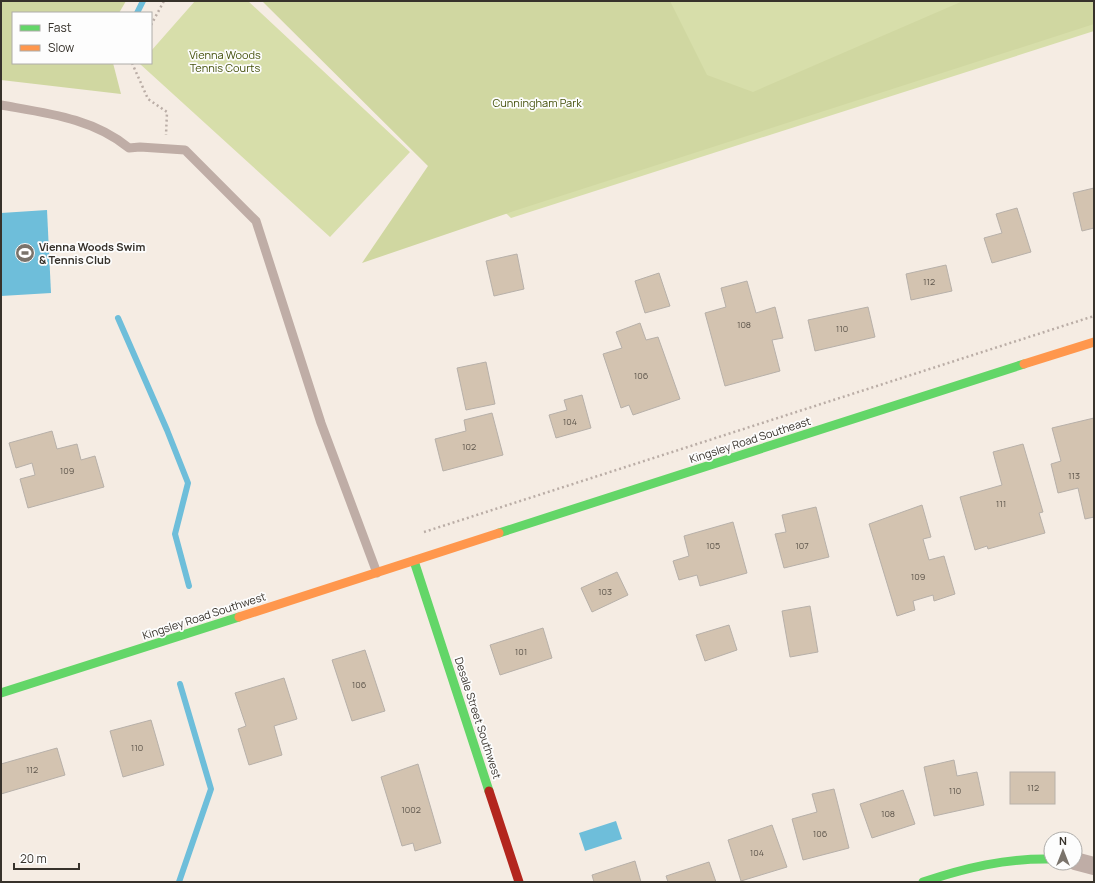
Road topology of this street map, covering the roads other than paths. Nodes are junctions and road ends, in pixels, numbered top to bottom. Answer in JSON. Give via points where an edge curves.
{"nodes":[{"id":1,"x":1,"y":105,"type":"edge"},
{"id":2,"x":1094,"y":342,"type":"edge"},
{"id":3,"x":414,"y":561,"type":"junction"},
{"id":4,"x":377,"y":573,"type":"junction"},
{"id":5,"x":1,"y":693,"type":"edge"},
{"id":6,"x":1043,"y":859,"type":"edge"},
{"id":7,"x":1083,"y":863,"type":"edge"},
{"id":8,"x":1094,"y":866,"type":"edge"},
{"id":9,"x":519,"y":882,"type":"edge"},
{"id":10,"x":924,"y":882,"type":"edge"}],
"edges":[{"from":1,"to":4,"type":"lane","via":[[84,122],[115,136],[129,148],[185,150],[256,221],[321,423]]},
{"from":2,"to":3,"type":"street","name":"Kingsley Road Southeast"},
{"from":3,"to":4,"type":"street","name":"Kingsley Road Southwest"},
{"from":3,"to":9,"type":"street","name":"Desale Street Southwest"},
{"from":4,"to":5,"type":"street","name":"Kingsley Road Southwest"},
{"from":6,"to":10,"type":"street","via":[[997,861]]},
{"from":7,"to":8,"type":"street"}]}
